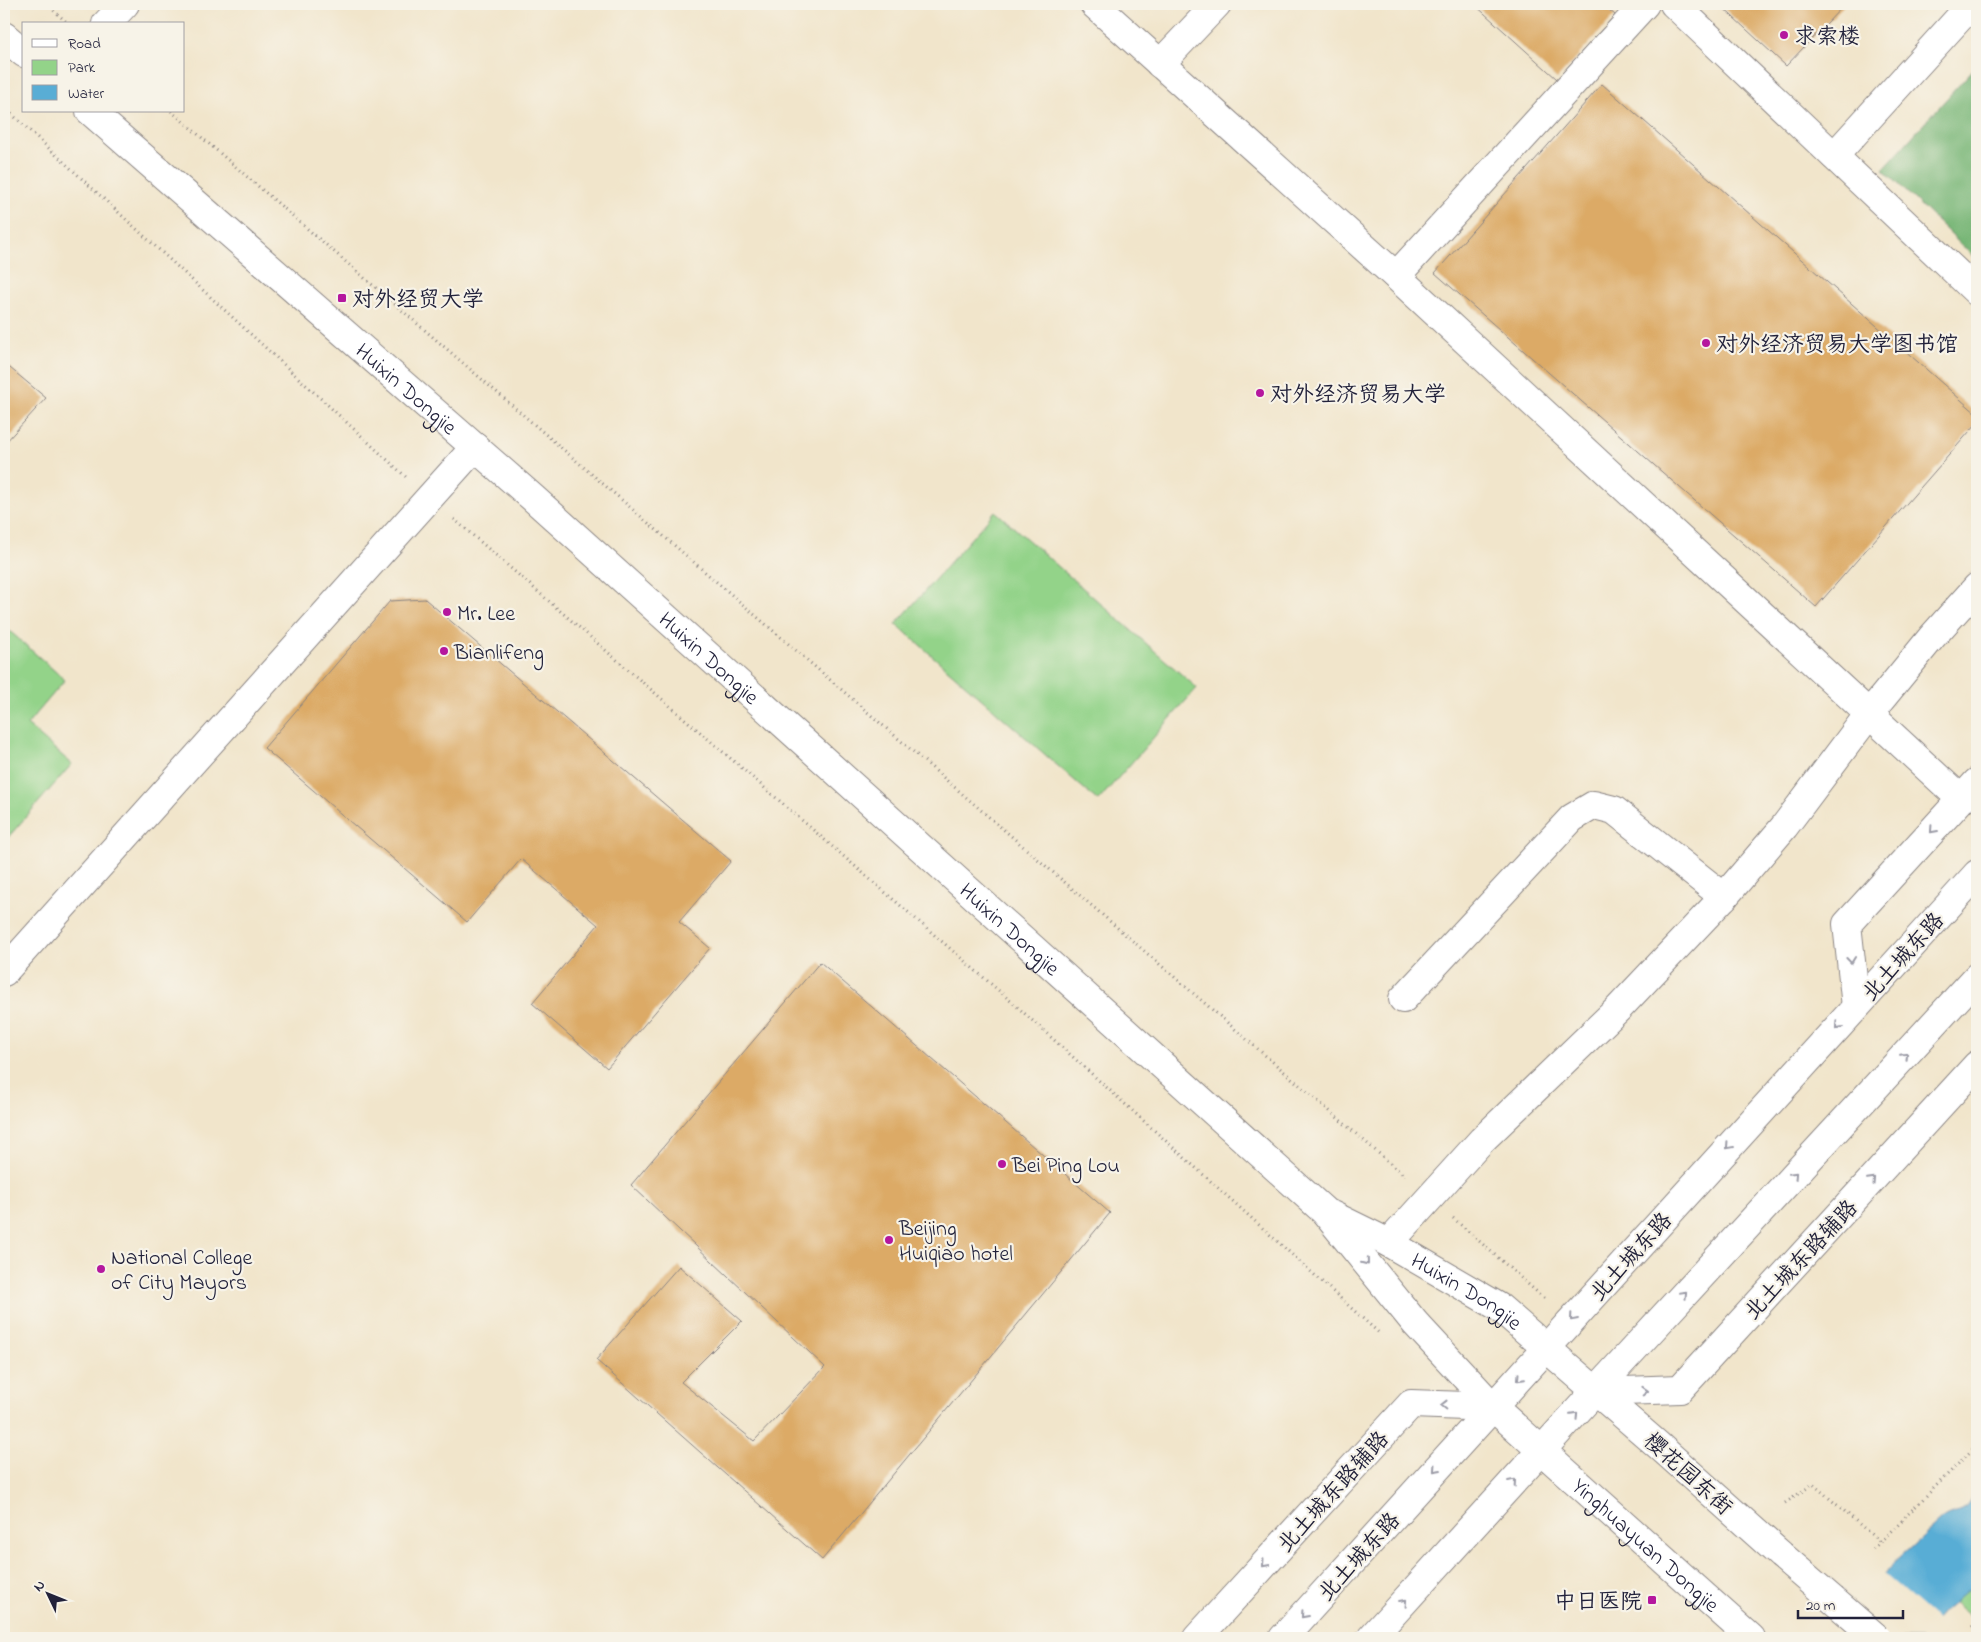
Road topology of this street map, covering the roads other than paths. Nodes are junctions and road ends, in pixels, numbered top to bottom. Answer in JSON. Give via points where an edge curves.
{"nodes":[{"id":1,"x":125,"y":4,"type":"edge"},
{"id":2,"x":1094,"y":4,"type":"edge"},
{"id":3,"x":1218,"y":4,"type":"edge"},
{"id":4,"x":1644,"y":4,"type":"edge"},
{"id":5,"x":1674,"y":4,"type":"edge"},
{"id":6,"x":1972,"y":4,"type":"edge"},
{"id":7,"x":108,"y":22,"type":"edge"},
{"id":8,"x":4,"y":36,"type":"edge"},
{"id":9,"x":22,"y":51,"type":"edge"},
{"id":10,"x":1160,"y":64,"type":"junction"},
{"id":11,"x":91,"y":112,"type":"edge"},
{"id":12,"x":1834,"y":156,"type":"junction"},
{"id":13,"x":1396,"y":276,"type":"junction"},
{"id":14,"x":1977,"y":292,"type":"edge"},
{"id":15,"x":475,"y":447,"type":"junction"},
{"id":16,"x":1977,"y":587,"type":"edge"},
{"id":17,"x":1869,"y":714,"type":"junction"},
{"id":18,"x":1969,"y":790,"type":"edge"},
{"id":19,"x":1977,"y":874,"type":"edge"},
{"id":20,"x":1724,"y":897,"type":"junction"},
{"id":21,"x":4,"y":972,"type":"edge"},
{"id":22,"x":1977,"y":977,"type":"edge"},
{"id":23,"x":1403,"y":998,"type":"dead end"},
{"id":24,"x":1856,"y":1007,"type":"junction"},
{"id":25,"x":1977,"y":1066,"type":"edge"},
{"id":26,"x":1324,"y":1211,"type":"junction"},
{"id":27,"x":1389,"y":1243,"type":"junction"},
{"id":28,"x":1547,"y":1349,"type":"junction"},
{"id":29,"x":1596,"y":1392,"type":"junction"},
{"id":30,"x":1493,"y":1407,"type":"junction"},
{"id":31,"x":1542,"y":1451,"type":"junction"},
{"id":32,"x":1197,"y":1638,"type":"edge"},
{"id":33,"x":1283,"y":1638,"type":"edge"},
{"id":34,"x":1372,"y":1638,"type":"edge"},
{"id":35,"x":1751,"y":1638,"type":"edge"},
{"id":36,"x":1877,"y":1638,"type":"edge"}],
"edges":[{"from":1,"to":7,"type":"street"},
{"from":2,"to":10,"type":"street"},
{"from":3,"to":10,"type":"street"},
{"from":4,"to":13,"type":"street"},
{"from":5,"to":12,"type":"street"},
{"from":6,"to":12,"type":"street"},
{"from":8,"to":9,"type":"street"},
{"from":10,"to":13,"type":"street"},
{"from":11,"to":15,"type":"street","name":"Huixin Dongjie"},
{"from":12,"to":14,"type":"street"},
{"from":13,"to":17,"type":"street"},
{"from":15,"to":21,"type":"street"},
{"from":15,"to":26,"type":"street","name":"Huixin Dongjie"},
{"from":16,"to":17,"type":"street"},
{"from":17,"to":18,"type":"street"},
{"from":17,"to":20,"type":"street","via":[[1784,827]]},
{"from":18,"to":24,"type":"street","one_way":true,"via":[[1847,924]]},
{"from":19,"to":24,"type":"street","name":"北土城东路"},
{"from":20,"to":23,"type":"street","via":[[1614,810],[1594,805],[1572,818]]},
{"from":20,"to":27,"type":"street","via":[[1618,1009],[1482,1140]]},
{"from":29,"to":22,"type":"street","one_way":true},
{"from":24,"to":28,"type":"street","name":"北土城东路","one_way":true},
{"from":29,"to":25,"type":"street","name":"北土城东路辅路","one_way":true,"via":[[1680,1390]]},
{"from":26,"to":27,"type":"street","name":"Huixin Dongjie"},
{"from":26,"to":30,"type":"street","name":"Huixin Dongjie","one_way":true,"via":[[1415,1323]]},
{"from":27,"to":28,"type":"street","name":"Huixin Dongjie","via":[[1499,1307]]},
{"from":28,"to":29,"type":"street","name":"Huixin Dongjie"},
{"from":28,"to":30,"type":"street","name":"北土城东路","one_way":true},
{"from":31,"to":29,"type":"street","one_way":true},
{"from":29,"to":36,"type":"street","name":"樱花园东街","bridge":true},
{"from":30,"to":31,"type":"street","name":"Huixin Dongjie"},
{"from":30,"to":32,"type":"street","name":"北土城东路辅路","one_way":true,"via":[[1410,1404]]},
{"from":30,"to":33,"type":"street","name":"北土城东路","one_way":true},
{"from":34,"to":31,"type":"street","one_way":true},
{"from":31,"to":35,"type":"street","name":"Yinghuayuan Dongjie"}]}
